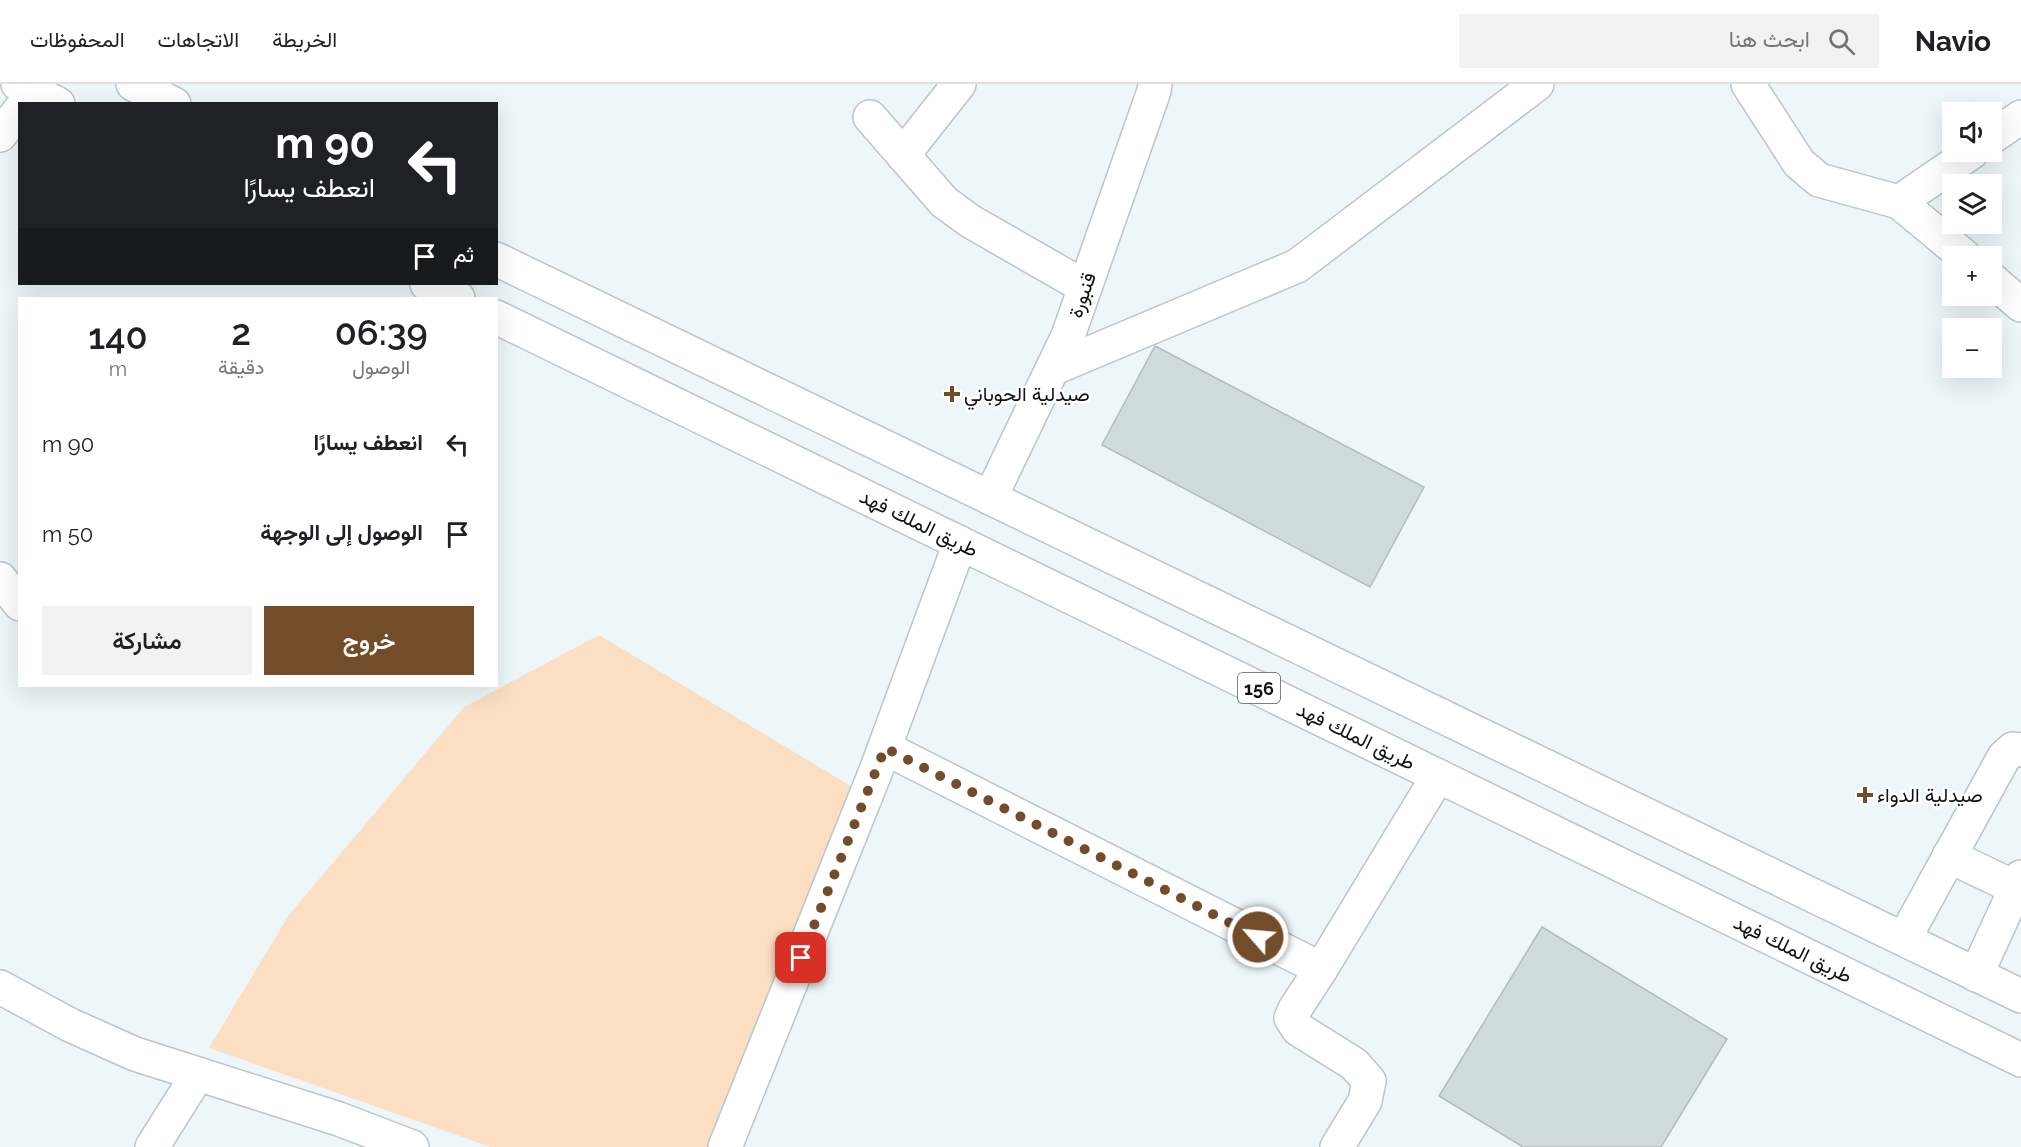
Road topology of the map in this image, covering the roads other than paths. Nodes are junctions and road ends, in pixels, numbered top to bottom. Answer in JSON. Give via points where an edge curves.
{"nodes":[{"id":1,"x":133,"y":84,"type":"edge"},
{"id":2,"x":959,"y":84,"type":"edge"},
{"id":3,"x":1155,"y":84,"type":"edge"},
{"id":4,"x":1537,"y":84,"type":"edge"},
{"id":5,"x":1748,"y":84,"type":"edge"},
{"id":6,"x":170,"y":102,"type":"edge"},
{"id":7,"x":18,"y":114,"type":"edge"},
{"id":8,"x":870,"y":117,"type":"dead end"},
{"id":9,"x":2021,"y":117,"type":"edge"},
{"id":10,"x":2002,"y":131,"type":"edge"},
{"id":11,"x":0,"y":135,"type":"edge"},
{"id":12,"x":903,"y":155,"type":"junction"},
{"id":13,"x":1957,"y":162,"type":"edge"},
{"id":14,"x":1899,"y":202,"type":"junction"},
{"id":15,"x":1952,"y":246,"type":"edge"},
{"id":16,"x":498,"y":260,"type":"edge"},
{"id":17,"x":429,"y":285,"type":"edge"},
{"id":18,"x":1085,"y":287,"type":"junction"},
{"id":19,"x":2002,"y":288,"type":"edge"},
{"id":20,"x":456,"y":297,"type":"edge"},
{"id":21,"x":2021,"y":304,"type":"edge"},
{"id":22,"x":498,"y":318,"type":"edge"},
{"id":23,"x":1052,"y":369,"type":"junction"},
{"id":24,"x":990,"y":498,"type":"junction"},
{"id":25,"x":960,"y":543,"type":"junction"},
{"id":26,"x":0,"y":579,"type":"edge"},
{"id":27,"x":18,"y":602,"type":"edge"},
{"id":28,"x":885,"y":748,"type":"junction"},
{"id":29,"x":2021,"y":750,"type":"edge"},
{"id":30,"x":1438,"y":776,"type":"junction"},
{"id":31,"x":1949,"y":856,"type":"junction"},
{"id":32,"x":2018,"y":883,"type":"edge"},
{"id":33,"x":1904,"y":939,"type":"junction"},
{"id":34,"x":1321,"y":969,"type":"junction"},
{"id":35,"x":1976,"y":975,"type":"junction"},
{"id":36,"x":4,"y":984,"type":"edge"},
{"id":37,"x":2021,"y":996,"type":"edge"},
{"id":38,"x":2021,"y":1060,"type":"edge"},
{"id":39,"x":198,"y":1074,"type":"junction"},
{"id":40,"x":152,"y":1147,"type":"edge"},
{"id":41,"x":412,"y":1147,"type":"edge"},
{"id":42,"x":725,"y":1147,"type":"edge"},
{"id":43,"x":1337,"y":1147,"type":"edge"}],
"edges":[{"from":1,"to":6,"type":"main road"},
{"from":2,"to":12,"type":"main road"},
{"from":3,"to":18,"type":"main road","name":"قنبورة"},
{"from":4,"to":23,"type":"main road","via":[[1297,266]]},
{"from":5,"to":14,"type":"main road","via":[[1799,163],[1819,180]]},
{"from":7,"to":11,"type":"main road"},
{"from":8,"to":12,"type":"main road"},
{"from":9,"to":10,"type":"main road"},
{"from":12,"to":18,"type":"main road","via":[[944,202],[970,221]]},
{"from":13,"to":14,"type":"main road"},
{"from":14,"to":15,"type":"main road"},
{"from":16,"to":24,"type":"main road"},
{"from":17,"to":20,"type":"main road"},
{"from":18,"to":23,"type":"main road","name":"قنبورة"},
{"from":19,"to":21,"type":"main road"},
{"from":22,"to":25,"type":"main road","name":"طريق الملك فهد","number":"156"},
{"from":23,"to":24,"type":"main road","name":"قنبورة"},
{"from":24,"to":33,"type":"main road"},
{"from":25,"to":28,"type":"main road"},
{"from":25,"to":30,"type":"main road","name":"طريق الملك فهد","number":"156"},
{"from":26,"to":27,"type":"main road"},
{"from":28,"to":34,"type":"main road"},
{"from":28,"to":42,"type":"main road"},
{"from":29,"to":31,"type":"main road","via":[[2013,749],[2004,757]]},
{"from":30,"to":34,"type":"main road"},
{"from":30,"to":38,"type":"main road","name":"طريق الملك فهد","number":"156"},
{"from":31,"to":32,"type":"main road"},
{"from":31,"to":33,"type":"main road"},
{"from":32,"to":35,"type":"main road"},
{"from":33,"to":35,"type":"main road"},
{"from":34,"to":43,"type":"main road","via":[[1292,1018],[1298,1029],[1354,1064],[1369,1081],[1365,1101]]},
{"from":35,"to":37,"type":"main road"},
{"from":36,"to":39,"type":"main road","via":[[70,1025],[113,1045]]},
{"from":39,"to":40,"type":"main road"},
{"from":39,"to":41,"type":"main road"}]}
